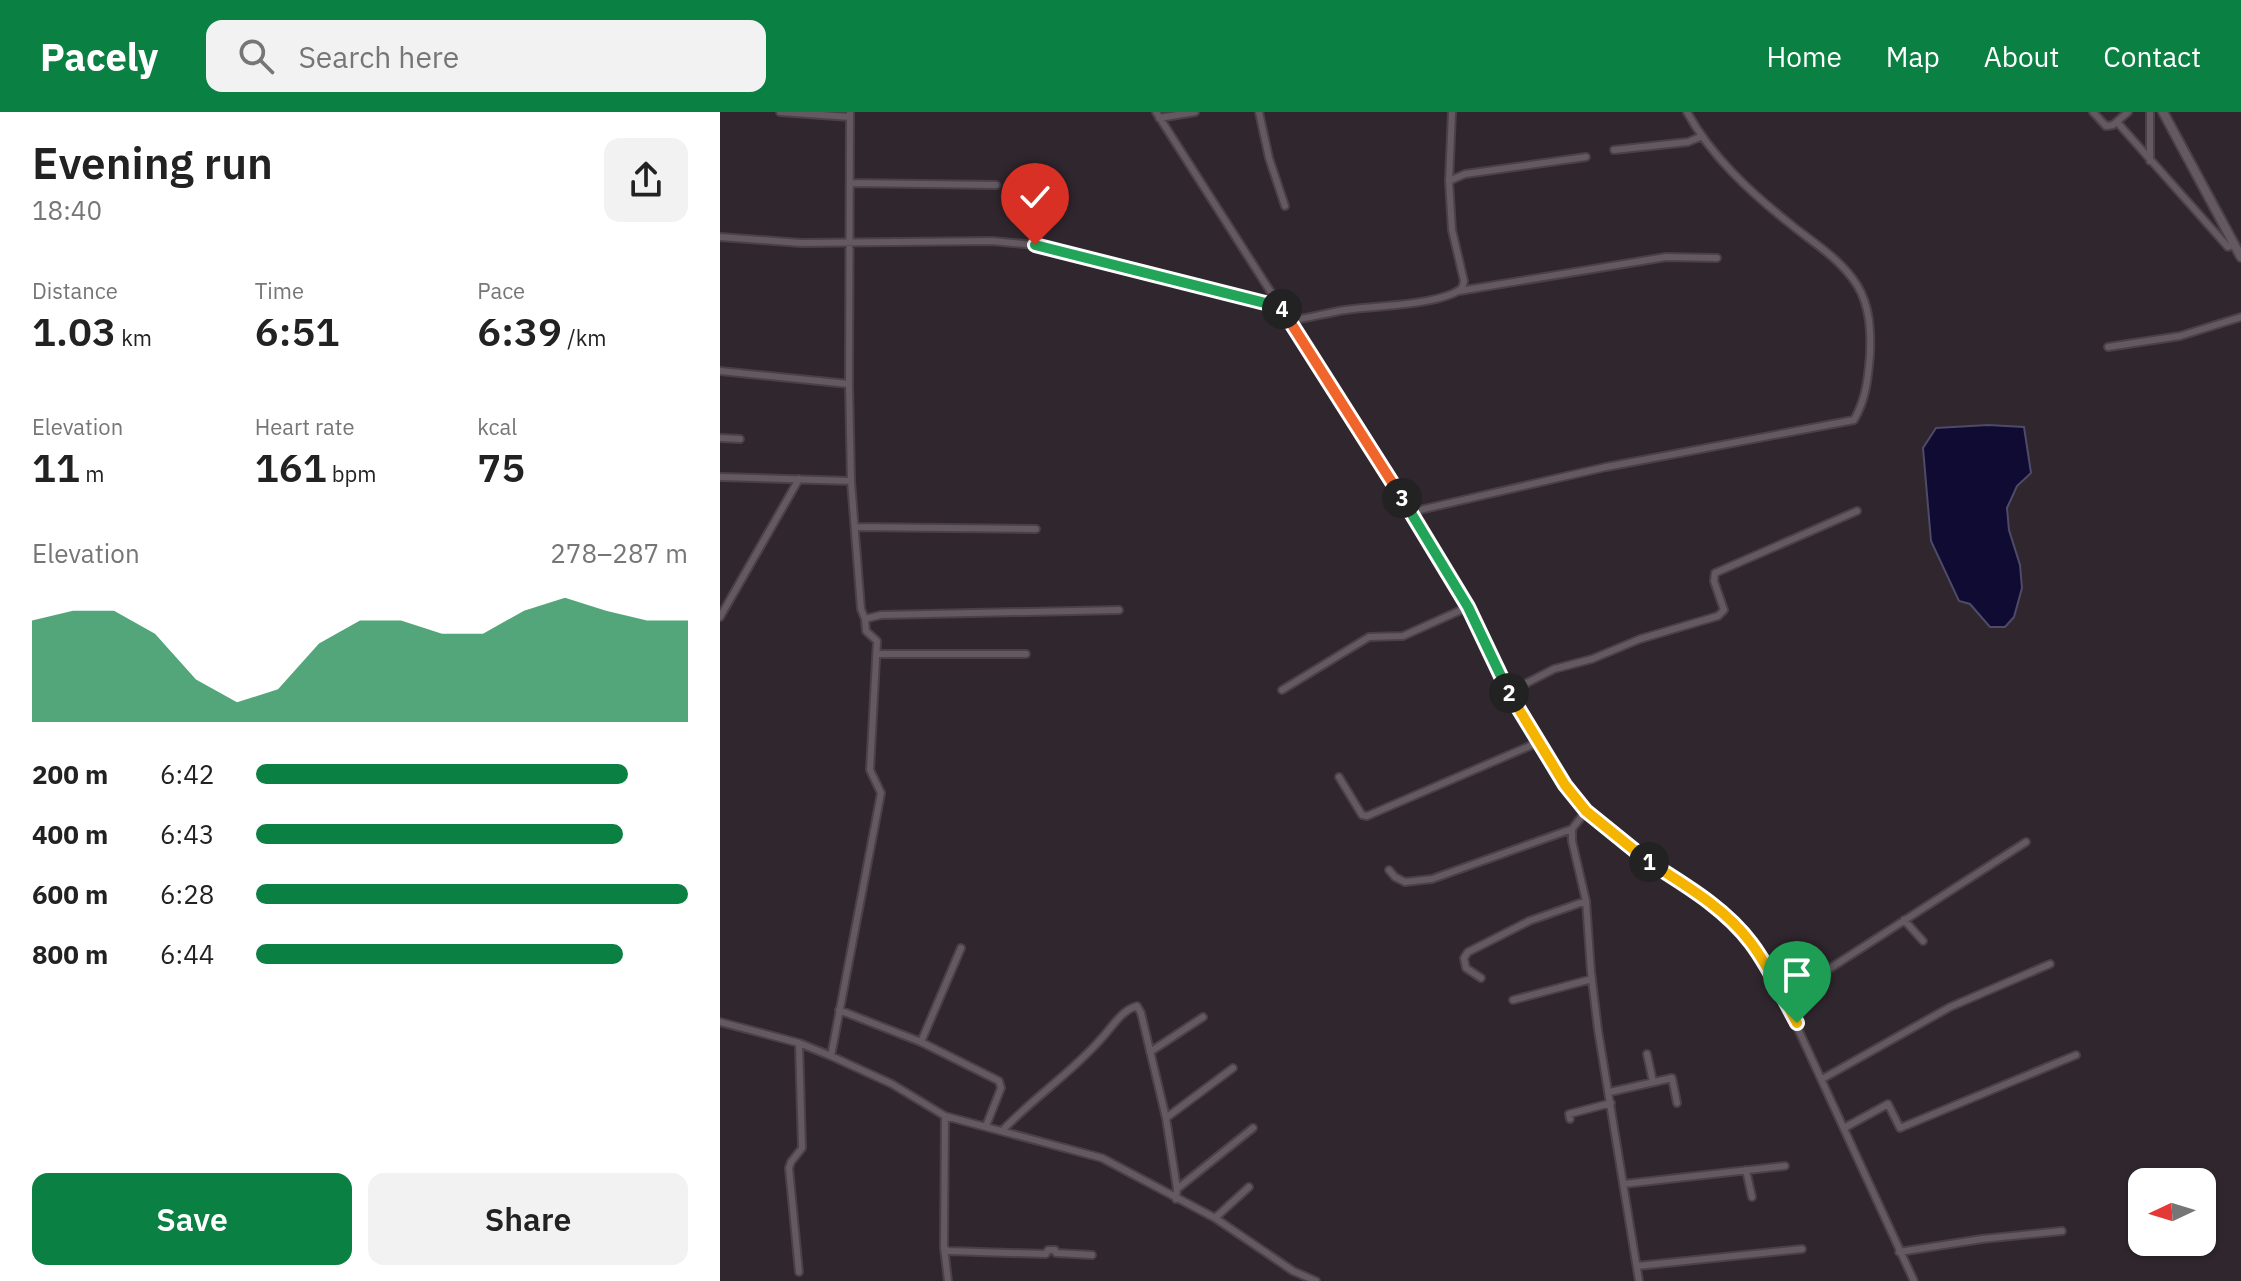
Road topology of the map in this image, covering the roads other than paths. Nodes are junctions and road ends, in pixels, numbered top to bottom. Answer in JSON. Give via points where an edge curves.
{"nodes":[{"id":1,"x":780,"y":112,"type":"edge"},
{"id":2,"x":1195,"y":112,"type":"edge"},
{"id":3,"x":1259,"y":112,"type":"edge"},
{"id":4,"x":1452,"y":112,"type":"edge"},
{"id":5,"x":1687,"y":112,"type":"edge"},
{"id":6,"x":2093,"y":112,"type":"edge"},
{"id":7,"x":2128,"y":112,"type":"edge"},
{"id":8,"x":2150,"y":112,"type":"edge"},
{"id":9,"x":2163,"y":112,"type":"edge"},
{"id":10,"x":850,"y":114,"type":"edge"},
{"id":11,"x":1158,"y":115,"type":"edge"},
{"id":12,"x":2117,"y":122,"type":"junction"},
{"id":13,"x":1700,"y":137,"type":"junction"},
{"id":14,"x":1614,"y":150,"type":"dead end"},
{"id":15,"x":1586,"y":157,"type":"dead end"},
{"id":16,"x":2150,"y":161,"type":"junction"},
{"id":17,"x":1449,"y":181,"type":"junction"},
{"id":18,"x":850,"y":183,"type":"junction"},
{"id":19,"x":996,"y":185,"type":"dead end"},
{"id":20,"x":1285,"y":206,"type":"dead end"},
{"id":21,"x":720,"y":237,"type":"edge"},
{"id":22,"x":850,"y":243,"type":"junction"},
{"id":23,"x":2235,"y":244,"type":"junction"},
{"id":24,"x":2241,"y":257,"type":"edge"},
{"id":25,"x":1717,"y":258,"type":"dead end"},
{"id":26,"x":1459,"y":291,"type":"junction"},
{"id":27,"x":1281,"y":307,"type":"junction"},
{"id":28,"x":2241,"y":317,"type":"edge"},
{"id":29,"x":1289,"y":321,"type":"junction"},
{"id":30,"x":2108,"y":347,"type":"dead end"},
{"id":31,"x":720,"y":371,"type":"edge"},
{"id":32,"x":849,"y":384,"type":"junction"},
{"id":33,"x":720,"y":438,"type":"edge"},
{"id":34,"x":740,"y":439,"type":"dead end"},
{"id":35,"x":720,"y":477,"type":"edge"},
{"id":36,"x":799,"y":479,"type":"junction"},
{"id":37,"x":851,"y":481,"type":"junction"},
{"id":38,"x":1857,"y":511,"type":"dead end"},
{"id":39,"x":1411,"y":512,"type":"junction"},
{"id":40,"x":855,"y":527,"type":"junction"},
{"id":41,"x":1036,"y":529,"type":"dead end"},
{"id":42,"x":1468,"y":607,"type":"junction"},
{"id":43,"x":1119,"y":610,"type":"dead end"},
{"id":44,"x":720,"y":617,"type":"edge"},
{"id":45,"x":865,"y":619,"type":"junction"},
{"id":46,"x":877,"y":654,"type":"junction"},
{"id":47,"x":1026,"y":654,"type":"dead end"},
{"id":48,"x":1282,"y":690,"type":"dead end"},
{"id":49,"x":1509,"y":692,"type":"junction"},
{"id":50,"x":1539,"y":742,"type":"junction"},
{"id":51,"x":1339,"y":777,"type":"dead end"},
{"id":52,"x":1586,"y":811,"type":"junction"},
{"id":53,"x":1572,"y":829,"type":"junction"},
{"id":54,"x":2026,"y":842,"type":"dead end"},
{"id":55,"x":1389,"y":870,"type":"dead end"},
{"id":56,"x":1586,"y":901,"type":"junction"},
{"id":57,"x":1904,"y":920,"type":"junction"},
{"id":58,"x":1923,"y":941,"type":"dead end"},
{"id":59,"x":961,"y":948,"type":"dead end"},
{"id":60,"x":2050,"y":964,"type":"dead end"},
{"id":61,"x":1481,"y":978,"type":"dead end"},
{"id":62,"x":1592,"y":979,"type":"junction"},
{"id":63,"x":1784,"y":998,"type":"junction"},
{"id":64,"x":1513,"y":1000,"type":"dead end"},
{"id":65,"x":839,"y":1010,"type":"junction"},
{"id":66,"x":1203,"y":1017,"type":"dead end"},
{"id":67,"x":720,"y":1022,"type":"edge"},
{"id":68,"x":921,"y":1042,"type":"junction"},
{"id":69,"x":799,"y":1043,"type":"junction"},
{"id":70,"x":1150,"y":1052,"type":"junction"},
{"id":71,"x":1647,"y":1054,"type":"dead end"},
{"id":72,"x":2076,"y":1055,"type":"dead end"},
{"id":73,"x":831,"y":1056,"type":"junction"},
{"id":74,"x":1233,"y":1068,"type":"dead end"},
{"id":75,"x":1822,"y":1079,"type":"junction"},
{"id":76,"x":1653,"y":1082,"type":"junction"},
{"id":77,"x":1610,"y":1092,"type":"junction"},
{"id":78,"x":1611,"y":1103,"type":"junction"},
{"id":79,"x":1677,"y":1103,"type":"dead end"},
{"id":80,"x":945,"y":1116,"type":"junction"},
{"id":81,"x":1166,"y":1118,"type":"junction"},
{"id":82,"x":1570,"y":1119,"type":"dead end"},
{"id":83,"x":986,"y":1126,"type":"junction"},
{"id":84,"x":1253,"y":1128,"type":"dead end"},
{"id":85,"x":1844,"y":1128,"type":"junction"},
{"id":86,"x":1003,"y":1130,"type":"junction"},
{"id":87,"x":1785,"y":1166,"type":"dead end"},
{"id":88,"x":1746,"y":1170,"type":"junction"},
{"id":89,"x":1624,"y":1184,"type":"junction"},
{"id":90,"x":1249,"y":1187,"type":"dead end"},
{"id":91,"x":1177,"y":1189,"type":"junction"},
{"id":92,"x":1752,"y":1197,"type":"dead end"},
{"id":93,"x":1176,"y":1199,"type":"junction"},
{"id":94,"x":1215,"y":1218,"type":"junction"},
{"id":95,"x":2062,"y":1231,"type":"dead end"},
{"id":96,"x":944,"y":1248,"type":"junction"},
{"id":97,"x":1802,"y":1249,"type":"dead end"},
{"id":98,"x":1899,"y":1252,"type":"junction"},
{"id":99,"x":1092,"y":1255,"type":"dead end"},
{"id":100,"x":1637,"y":1266,"type":"junction"},
{"id":101,"x":799,"y":1272,"type":"dead end"},
{"id":102,"x":948,"y":1281,"type":"edge"},
{"id":103,"x":1316,"y":1281,"type":"edge"},
{"id":104,"x":1639,"y":1281,"type":"edge"},
{"id":105,"x":1914,"y":1281,"type":"edge"}],
"edges":[{"from":1,"to":10,"type":"street"},
{"from":2,"to":11,"type":"street"},
{"from":3,"to":20,"type":"street"},
{"from":4,"to":17,"type":"street"},
{"from":5,"to":13,"type":"street"},
{"from":6,"to":12,"type":"street","via":[[2106,126]]},
{"from":7,"to":12,"type":"street"},
{"from":8,"to":16,"type":"street"},
{"from":9,"to":23,"type":"street"},
{"from":10,"to":18,"type":"street"},
{"from":11,"to":27,"type":"street"},
{"from":12,"to":16,"type":"street"},
{"from":13,"to":14,"type":"street"},
{"from":13,"to":39,"type":"street","via":[[1856,284],[1868,309],[1871,338],[1866,392],[1854,420],[1606,467]]},
{"from":15,"to":17,"type":"street","via":[[1465,174]]},
{"from":16,"to":23,"type":"street","via":[[2228,247]]},
{"from":17,"to":26,"type":"street","via":[[1452,230],[1464,281]]},
{"from":18,"to":19,"type":"street"},
{"from":18,"to":22,"type":"street"},
{"from":21,"to":22,"type":"street"},
{"from":22,"to":27,"type":"street","via":[[1035,245]]},
{"from":22,"to":32,"type":"street"},
{"from":23,"to":24,"type":"street"},
{"from":25,"to":26,"type":"street","via":[[1666,257]]},
{"from":26,"to":29,"type":"street"},
{"from":27,"to":29,"type":"street"},
{"from":28,"to":30,"type":"street","via":[[2180,336]]},
{"from":29,"to":39,"type":"street"},
{"from":31,"to":32,"type":"street"},
{"from":32,"to":37,"type":"street"},
{"from":33,"to":34,"type":"street"},
{"from":35,"to":36,"type":"street"},
{"from":36,"to":37,"type":"street"},
{"from":36,"to":44,"type":"street"},
{"from":37,"to":40,"type":"street"},
{"from":38,"to":49,"type":"street","via":[[1715,573],[1724,610],[1718,616],[1554,669]]},
{"from":39,"to":42,"type":"street"},
{"from":40,"to":41,"type":"street"},
{"from":40,"to":45,"type":"street"},
{"from":42,"to":48,"type":"street","via":[[1403,636],[1369,637]]},
{"from":42,"to":49,"type":"street"},
{"from":43,"to":45,"type":"street"},
{"from":45,"to":46,"type":"street","via":[[866,631],[877,641]]},
{"from":46,"to":47,"type":"street"},
{"from":46,"to":65,"type":"street","via":[[870,770],[881,793]]},
{"from":49,"to":50,"type":"street"},
{"from":50,"to":51,"type":"street","via":[[1367,816]]},
{"from":50,"to":52,"type":"street"},
{"from":52,"to":53,"type":"street"},
{"from":52,"to":63,"type":"street","via":[[1737,927]]},
{"from":53,"to":55,"type":"street","via":[[1432,879],[1405,882]]},
{"from":53,"to":56,"type":"street"},
{"from":54,"to":57,"type":"street"},
{"from":56,"to":61,"type":"street","via":[[1529,921],[1468,952],[1466,968]]},
{"from":56,"to":62,"type":"street"},
{"from":57,"to":58,"type":"street"},
{"from":57,"to":63,"type":"street"},
{"from":59,"to":68,"type":"street"},
{"from":60,"to":75,"type":"street","via":[[1950,1007]]},
{"from":62,"to":64,"type":"street"},
{"from":62,"to":77,"type":"street"},
{"from":63,"to":75,"type":"street"},
{"from":65,"to":68,"type":"street"},
{"from":65,"to":73,"type":"street"},
{"from":66,"to":70,"type":"street"},
{"from":67,"to":69,"type":"street"},
{"from":68,"to":83,"type":"street","via":[[999,1081]]},
{"from":69,"to":73,"type":"street"},
{"from":69,"to":101,"type":"street","via":[[802,1148],[789,1168]]},
{"from":70,"to":81,"type":"street"},
{"from":70,"to":86,"type":"street","via":[[1141,1013],[1134,1006]]},
{"from":71,"to":76,"type":"street"},
{"from":72,"to":85,"type":"street","via":[[1900,1128],[1888,1104]]},
{"from":73,"to":80,"type":"street"},
{"from":74,"to":81,"type":"street"},
{"from":75,"to":85,"type":"street"},
{"from":76,"to":77,"type":"street"},
{"from":76,"to":79,"type":"street","via":[[1672,1078]]},
{"from":77,"to":78,"type":"street"},
{"from":78,"to":82,"type":"street","via":[[1569,1114]]},
{"from":78,"to":89,"type":"street"},
{"from":80,"to":83,"type":"street"},
{"from":80,"to":96,"type":"street"},
{"from":81,"to":91,"type":"street"},
{"from":83,"to":86,"type":"street"},
{"from":84,"to":91,"type":"street"},
{"from":85,"to":98,"type":"street"},
{"from":86,"to":93,"type":"street","via":[[1102,1158]]},
{"from":87,"to":88,"type":"street"},
{"from":88,"to":89,"type":"street"},
{"from":88,"to":92,"type":"street"},
{"from":89,"to":100,"type":"street"},
{"from":90,"to":94,"type":"street"},
{"from":91,"to":93,"type":"street"},
{"from":93,"to":94,"type":"street"},
{"from":94,"to":103,"type":"street"},
{"from":95,"to":98,"type":"street"},
{"from":96,"to":99,"type":"street"},
{"from":96,"to":102,"type":"street"},
{"from":97,"to":100,"type":"street"},
{"from":98,"to":105,"type":"street"},
{"from":100,"to":104,"type":"street"}]}
